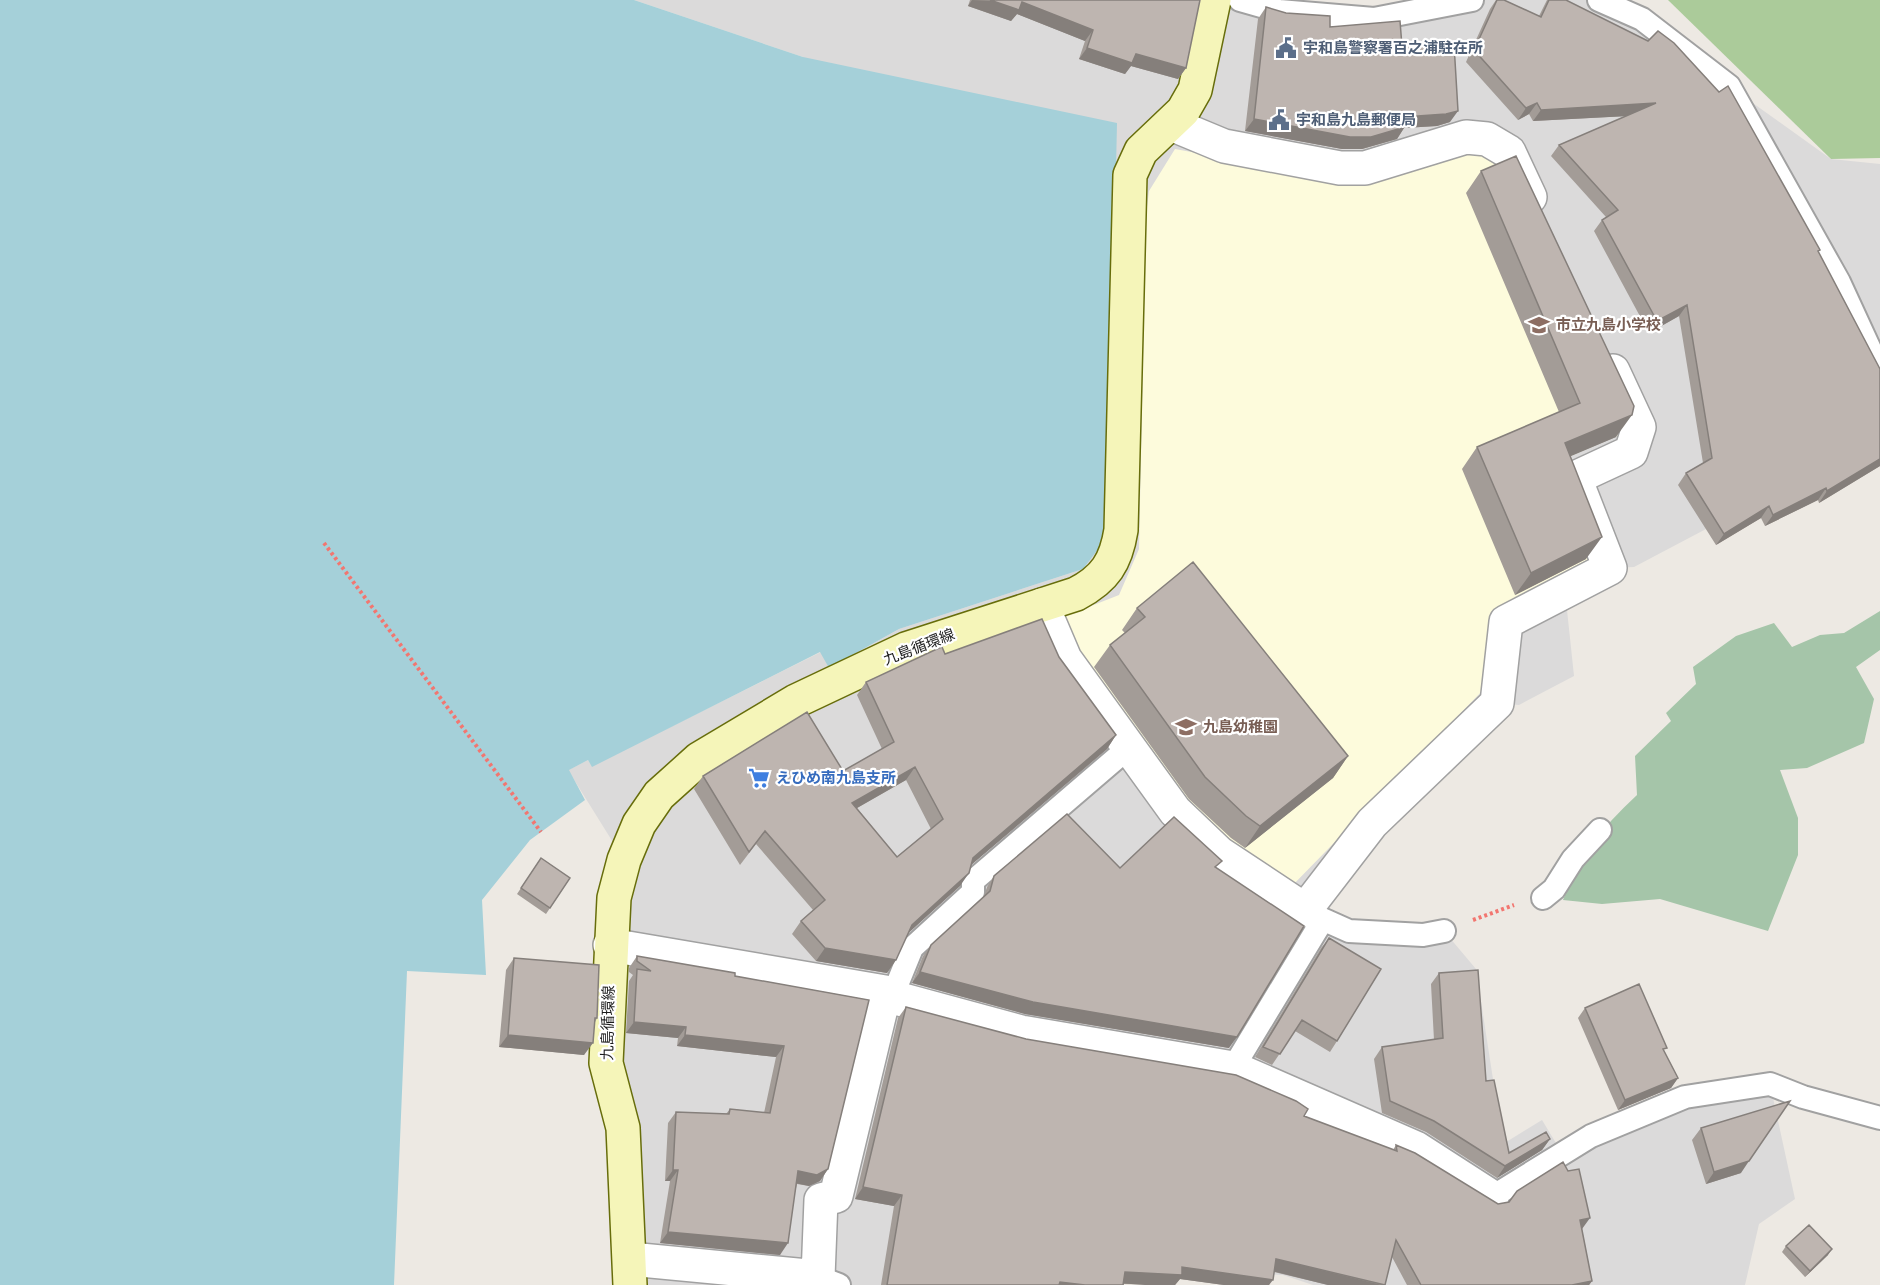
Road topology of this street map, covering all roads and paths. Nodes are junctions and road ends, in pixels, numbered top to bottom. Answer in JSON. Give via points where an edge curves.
{"nodes":[{"id":1,"x":1214,"y":0,"type":"edge"},
{"id":2,"x":1240,"y":0,"type":"edge"},
{"id":3,"x":1472,"y":0,"type":"edge"},
{"id":4,"x":1599,"y":0,"type":"edge"},
{"id":5,"x":1171,"y":124,"type":"junction"},
{"id":6,"x":1544,"y":226,"type":"edge"},
{"id":7,"x":1599,"y":342,"type":"edge"},
{"id":8,"x":1880,"y":371,"type":"edge"},
{"id":9,"x":324,"y":543,"type":"dead end"},
{"id":10,"x":1042,"y":605,"type":"junction"},
{"id":11,"x":1127,"y":749,"type":"junction"},
{"id":12,"x":1600,"y":830,"type":"dead end"},
{"id":13,"x":541,"y":832,"type":"dead end"},
{"id":14,"x":1543,"y":898,"type":"joint"},
{"id":15,"x":1314,"y":915,"type":"junction"},
{"id":16,"x":1444,"y":931,"type":"joint"},
{"id":17,"x":609,"y":945,"type":"junction"},
{"id":18,"x":888,"y":994,"type":"junction"},
{"id":19,"x":1233,"y":1068,"type":"junction"},
{"id":20,"x":1880,"y":1118,"type":"edge"},
{"id":21,"x":1492,"y":1197,"type":"joint"},
{"id":22,"x":630,"y":1272,"type":"edge"},
{"id":23,"x":806,"y":1280,"type":"edge"}],
"edges":[{"from":1,"to":5,"type":"main road","name":"九島循環線","via":[[1195,90],[1184,111]]},
{"from":2,"to":3,"type":"lane","via":[[1279,11],[1374,19]]},
{"from":4,"to":8,"type":"lane","via":[[1642,19],[1729,86],[1839,282]]},
{"from":5,"to":6,"type":"street","via":[[1224,146],[1340,168],[1365,168],[1466,137],[1487,139],[1509,152]]},
{"from":5,"to":10,"type":"main road","name":"九島循環線","via":[[1142,151],[1130,176],[1118,552],[1095,584]]},
{"from":7,"to":15,"type":"street","via":[[1639,427],[1631,452],[1575,478],[1610,568],[1506,622],[1497,703],[1372,823]]},
{"from":9,"to":13,"type":"path"},
{"from":10,"to":11,"type":"street","via":[[1065,659]]},
{"from":10,"to":17,"type":"main road","name":"九島循環線","via":[[906,649],[795,701],[699,759],[659,795],[639,824],[614,898]]},
{"from":11,"to":15,"type":"street","via":[[1175,811],[1218,853]]},
{"from":11,"to":18,"type":"lane","via":[[973,881],[973,892],[912,948]]},
{"from":12,"to":14,"type":"lane"},
{"from":14,"to":16,"type":"path"},
{"from":15,"to":16,"type":"lane","via":[[1349,931],[1423,935]]},
{"from":15,"to":19,"type":"lane"},
{"from":17,"to":18,"type":"street"},
{"from":17,"to":22,"type":"main road","name":"九島循環線","via":[[606,1063],[623,1128]]},
{"from":18,"to":19,"type":"street","via":[[1021,1032]]},
{"from":18,"to":23,"type":"street","via":[[836,1196],[821,1200]]},
{"from":19,"to":21,"type":"street","via":[[1416,1148]]},
{"from":20,"to":21,"type":"lane","via":[[1770,1084],[1685,1097],[1591,1136]]},
{"from":22,"to":23,"type":"street"}]}
